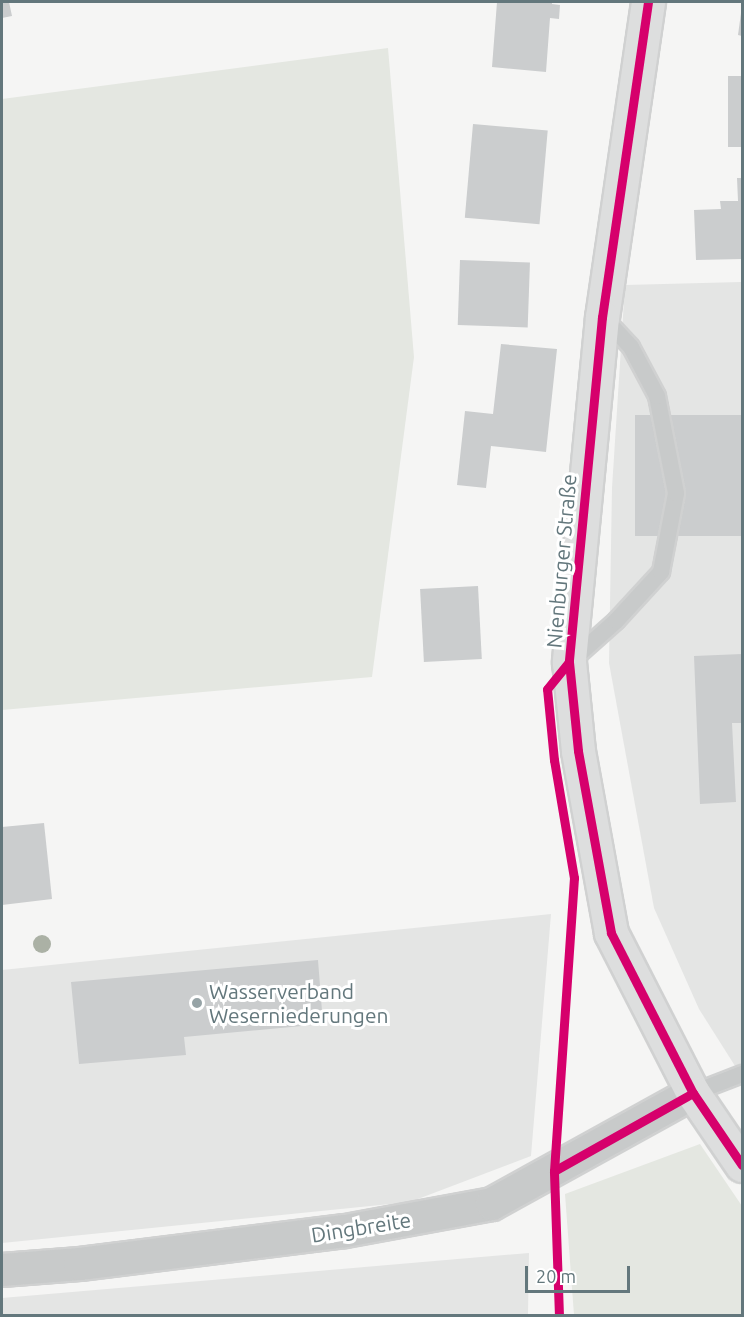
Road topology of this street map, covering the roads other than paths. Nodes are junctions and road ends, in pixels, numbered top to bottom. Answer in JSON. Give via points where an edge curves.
{"nodes":[{"id":1,"x":648,"y":2,"type":"edge"},
{"id":2,"x":602,"y":316,"type":"junction"},
{"id":3,"x":569,"y":662,"type":"junction"},
{"id":4,"x":742,"y":1074,"type":"edge"},
{"id":5,"x":693,"y":1093,"type":"junction"},
{"id":6,"x":742,"y":1164,"type":"edge"},
{"id":7,"x":2,"y":1270,"type":"edge"}],
"edges":[{"from":1,"to":2,"type":"street","name":"Nienburger Straße"},
{"from":2,"to":3,"type":"street","name":"Nienburger Straße"},
{"from":2,"to":3,"type":"lane","via":[[631,347],[657,396],[676,493],[661,572],[616,621]]},
{"from":3,"to":5,"type":"street","name":"Nienburger Straße","via":[[578,750],[611,933]]},
{"from":4,"to":5,"type":"lane"},
{"from":5,"to":6,"type":"street","name":"Nienburger Straße"},
{"from":5,"to":7,"type":"street","name":"Dingbreite","via":[[492,1204],[345,1232]]}]}
